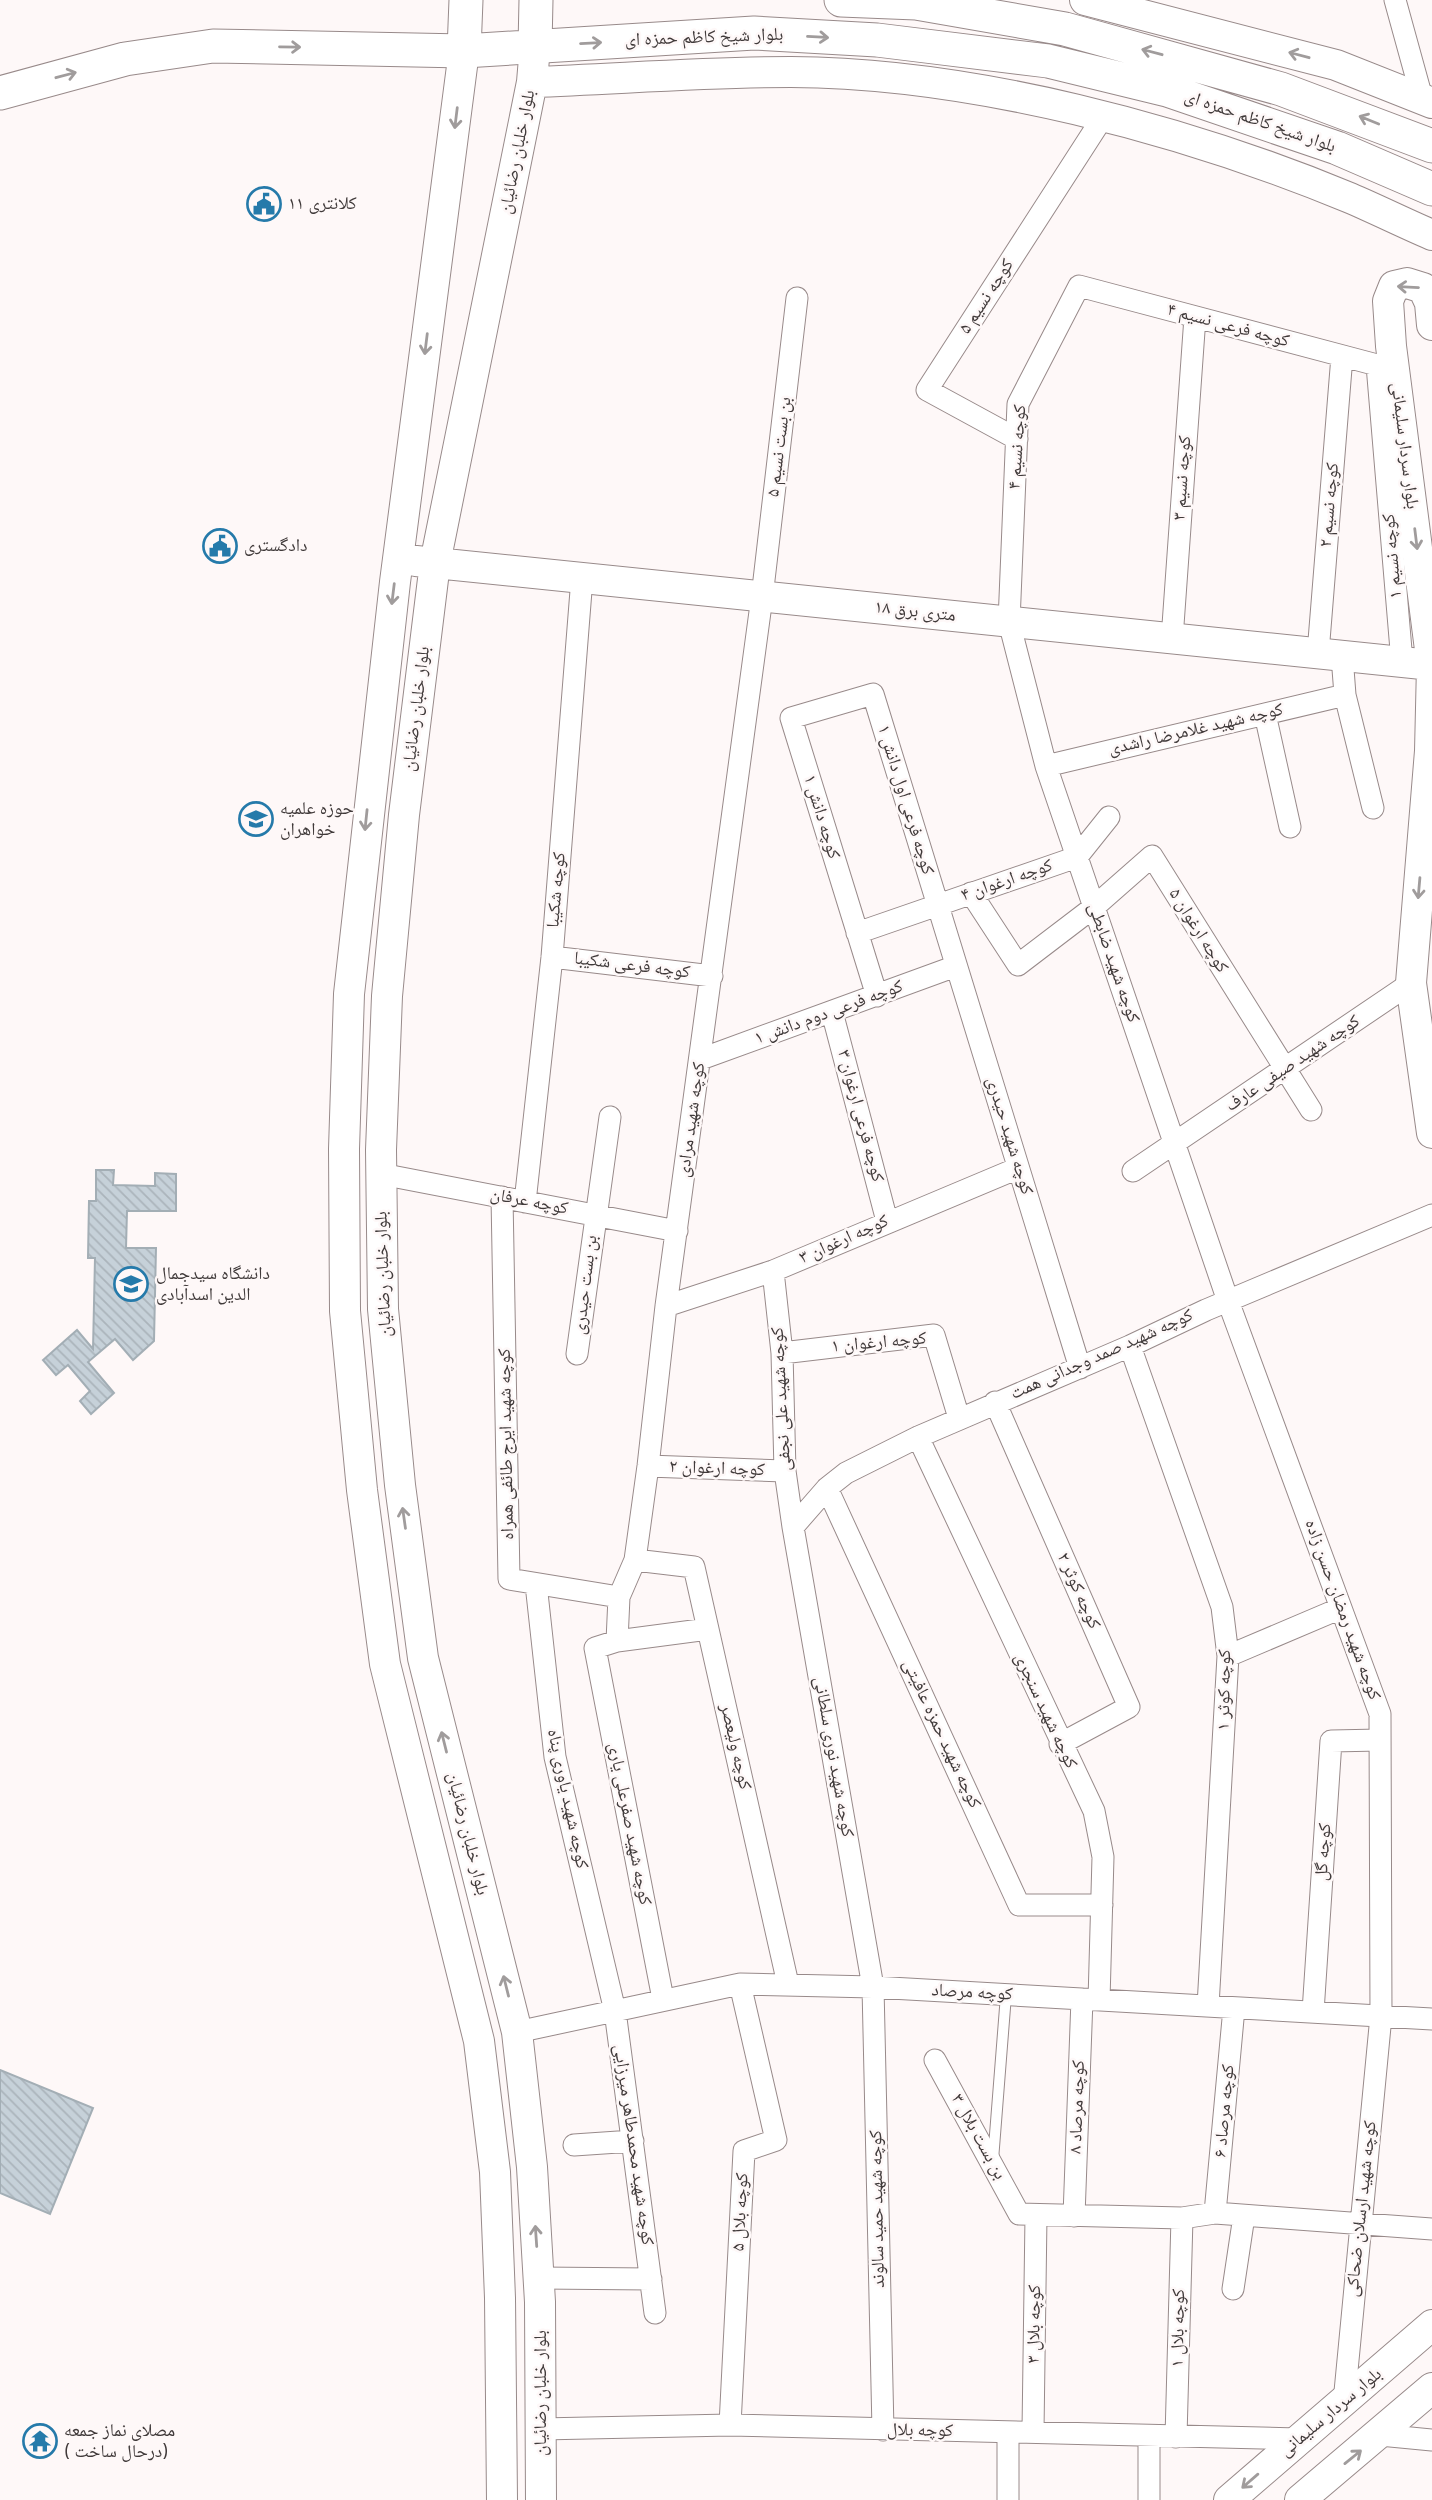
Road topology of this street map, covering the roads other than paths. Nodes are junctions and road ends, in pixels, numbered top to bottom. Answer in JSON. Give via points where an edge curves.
{"nodes":[{"id":1,"x":466,"y":0,"type":"edge"},
{"id":2,"x":536,"y":0,"type":"edge"},
{"id":3,"x":841,"y":0,"type":"edge"},
{"id":4,"x":1085,"y":0,"type":"edge"},
{"id":5,"x":1395,"y":0,"type":"edge"},
{"id":6,"x":535,"y":46,"type":"junction"},
{"id":7,"x":464,"y":51,"type":"junction"},
{"id":8,"x":532,"y":82,"type":"junction"},
{"id":9,"x":0,"y":93,"type":"edge"},
{"id":10,"x":1427,"y":100,"type":"edge"},
{"id":11,"x":1103,"y":117,"type":"junction"},
{"id":12,"x":1432,"y":146,"type":"edge"},
{"id":13,"x":1432,"y":189,"type":"edge"},
{"id":14,"x":1432,"y":235,"type":"edge"},
{"id":15,"x":1079,"y":286,"type":"joint"},
{"id":16,"x":797,"y":298,"type":"dead end"},
{"id":17,"x":1195,"y":317,"type":"junction"},
{"id":18,"x":1432,"y":325,"type":"edge"},
{"id":19,"x":1342,"y":356,"type":"junction"},
{"id":20,"x":1377,"y":365,"type":"joint"},
{"id":21,"x":1017,"y":439,"type":"junction"},
{"id":22,"x":398,"y":560,"type":"junction"},
{"id":23,"x":435,"y":563,"type":"junction"},
{"id":24,"x":582,"y":578,"type":"junction"},
{"id":25,"x":762,"y":597,"type":"junction"},
{"id":26,"x":1009,"y":622,"type":"junction"},
{"id":27,"x":1172,"y":639,"type":"junction"},
{"id":28,"x":1330,"y":654,"type":"junction"},
{"id":29,"x":1402,"y":662,"type":"junction"},
{"id":30,"x":1432,"y":665,"type":"edge"},
{"id":31,"x":873,"y":694,"type":"joint"},
{"id":32,"x":1345,"y":695,"type":"junction"},
{"id":33,"x":1265,"y":714,"type":"junction"},
{"id":34,"x":1046,"y":766,"type":"junction"},
{"id":35,"x":1373,"y":808,"type":"dead end"},
{"id":36,"x":1109,"y":817,"type":"dead end"},
{"id":37,"x":1290,"y":827,"type":"dead end"},
{"id":38,"x":1077,"y":857,"type":"junction"},
{"id":39,"x":971,"y":893,"type":"junction"},
{"id":40,"x":937,"y":905,"type":"junction"},
{"id":41,"x":1094,"y":907,"type":"junction"},
{"id":42,"x":857,"y":933,"type":"junction"},
{"id":43,"x":552,"y":957,"type":"junction"},
{"id":44,"x":956,"y":966,"type":"junction"},
{"id":45,"x":712,"y":976,"type":"junction"},
{"id":46,"x":1411,"y":983,"type":"junction"},
{"id":47,"x":877,"y":996,"type":"junction"},
{"id":48,"x":832,"y":1012,"type":"junction"},
{"id":49,"x":701,"y":1059,"type":"junction"},
{"id":50,"x":1284,"y":1070,"type":"junction"},
{"id":51,"x":1311,"y":1110,"type":"dead end"},
{"id":52,"x":610,"y":1117,"type":"dead end"},
{"id":53,"x":1432,"y":1133,"type":"edge"},
{"id":54,"x":1175,"y":1146,"type":"junction"},
{"id":55,"x":1018,"y":1168,"type":"junction"},
{"id":56,"x":1133,"y":1171,"type":"dead end"},
{"id":57,"x":382,"y":1174,"type":"junction"},
{"id":58,"x":502,"y":1197,"type":"junction"},
{"id":59,"x":525,"y":1202,"type":"junction"},
{"id":60,"x":596,"y":1215,"type":"junction"},
{"id":61,"x":1432,"y":1215,"type":"edge"},
{"id":62,"x":887,"y":1221,"type":"junction"},
{"id":63,"x":677,"y":1231,"type":"junction"},
{"id":64,"x":773,"y":1271,"type":"junction"},
{"id":65,"x":1227,"y":1301,"type":"junction"},
{"id":66,"x":667,"y":1306,"type":"junction"},
{"id":67,"x":1130,"y":1346,"type":"junction"},
{"id":68,"x":782,"y":1353,"type":"junction"},
{"id":69,"x":577,"y":1354,"type":"dead end"},
{"id":70,"x":1080,"y":1368,"type":"junction"},
{"id":71,"x":995,"y":1402,"type":"junction"},
{"id":72,"x":959,"y":1418,"type":"junction"},
{"id":73,"x":918,"y":1437,"type":"junction"},
{"id":74,"x":648,"y":1466,"type":"junction"},
{"id":75,"x":785,"y":1471,"type":"junction"},
{"id":76,"x":827,"y":1488,"type":"junction"},
{"id":77,"x":793,"y":1527,"type":"junction"},
{"id":78,"x":635,"y":1560,"type":"junction"},
{"id":79,"x":536,"y":1584,"type":"junction"},
{"id":80,"x":619,"y":1597,"type":"junction"},
{"id":81,"x":1341,"y":1608,"type":"junction"},
{"id":82,"x":708,"y":1629,"type":"junction"},
{"id":83,"x":617,"y":1641,"type":"junction"},
{"id":84,"x":1228,"y":1656,"type":"junction"},
{"id":85,"x":1380,"y":1740,"type":"junction"},
{"id":86,"x":1060,"y":1744,"type":"junction"},
{"id":87,"x":1102,"y":1905,"type":"junction"},
{"id":88,"x":740,"y":1984,"type":"junction"},
{"id":89,"x":788,"y":1984,"type":"junction"},
{"id":90,"x":873,"y":1987,"type":"junction"},
{"id":91,"x":1006,"y":1995,"type":"junction"},
{"id":92,"x":663,"y":1999,"type":"junction"},
{"id":93,"x":1090,"y":2000,"type":"junction"},
{"id":94,"x":1209,"y":2006,"type":"junction"},
{"id":95,"x":1234,"y":2008,"type":"junction"},
{"id":96,"x":615,"y":2011,"type":"junction"},
{"id":97,"x":1312,"y":2012,"type":"junction"},
{"id":98,"x":1381,"y":2016,"type":"junction"},
{"id":99,"x":1432,"y":2019,"type":"edge"},
{"id":100,"x":517,"y":2032,"type":"junction"},
{"id":101,"x":478,"y":2040,"type":"junction"},
{"id":102,"x":935,"y":2060,"type":"dead end"},
{"id":103,"x":633,"y":2141,"type":"junction"},
{"id":104,"x":574,"y":2145,"type":"dead end"},
{"id":105,"x":993,"y":2163,"type":"junction"},
{"id":106,"x":1215,"y":2213,"type":"junction"},
{"id":107,"x":1028,"y":2215,"type":"junction"},
{"id":108,"x":1074,"y":2216,"type":"junction"},
{"id":109,"x":1244,"y":2216,"type":"junction"},
{"id":110,"x":1182,"y":2218,"type":"junction"},
{"id":111,"x":1361,"y":2224,"type":"junction"},
{"id":112,"x":1432,"y":2230,"type":"edge"},
{"id":113,"x":539,"y":2278,"type":"junction"},
{"id":114,"x":651,"y":2279,"type":"junction"},
{"id":115,"x":1233,"y":2289,"type":"dead end"},
{"id":116,"x":656,"y":2313,"type":"dead end"},
{"id":117,"x":1432,"y":2325,"type":"edge"},
{"id":118,"x":1432,"y":2388,"type":"edge"},
{"id":119,"x":1344,"y":2402,"type":"junction"},
{"id":120,"x":730,"y":2425,"type":"junction"},
{"id":121,"x":541,"y":2429,"type":"junction"},
{"id":122,"x":883,"y":2430,"type":"junction"},
{"id":123,"x":1033,"y":2431,"type":"junction"},
{"id":124,"x":1008,"y":2432,"type":"junction"},
{"id":125,"x":1380,"y":2435,"type":"junction"},
{"id":126,"x":1149,"y":2436,"type":"junction"},
{"id":127,"x":1176,"y":2437,"type":"junction"},
{"id":128,"x":1298,"y":2440,"type":"junction"},
{"id":129,"x":1432,"y":2440,"type":"edge"},
{"id":130,"x":502,"y":2500,"type":"edge"},
{"id":131,"x":541,"y":2500,"type":"edge"},
{"id":132,"x":1008,"y":2500,"type":"edge"},
{"id":133,"x":1149,"y":2500,"type":"edge"},
{"id":134,"x":1229,"y":2500,"type":"edge"},
{"id":135,"x":1300,"y":2500,"type":"edge"}],
"edges":[{"from":1,"to":7,"type":"main road"},
{"from":2,"to":6,"type":"main road"},
{"from":12,"to":3,"type":"main road","name":"بلوار شیخ کاظم حمزه ای","one_way":true,"via":[[1281,89],[1065,29],[916,3]]},
{"from":10,"to":4,"type":"main road","one_way":true,"via":[[1336,65]]},
{"from":5,"to":10,"type":"street"},
{"from":6,"to":7,"type":"main road","name":"بلوار شیخ کاظم حمزه ای"},
{"from":6,"to":8,"type":"main road","name":"بلوار خلبان رضائیان"},
{"from":6,"to":13,"type":"main road","name":"بلوار شیخ کاظم حمزه ای","one_way":true,"via":[[754,33],[877,40],[1048,61],[1167,90],[1269,123]]},
{"from":9,"to":7,"type":"main road","name":"بلوار شیخ کاظم حمزه ای","one_way":true,"via":[[125,59],[213,46]]},
{"from":7,"to":22,"type":"main road","one_way":true},
{"from":8,"to":11,"type":"main road","via":[[805,73],[974,91]]},
{"from":8,"to":23,"type":"main road","name":"بلوار خلبان رضائیان"},
{"from":11,"to":14,"type":"main road","via":[[1248,161],[1350,198]]},
{"from":11,"to":21,"type":"street","name":"کوچه نسیم ۵","via":[[927,390]]},
{"from":15,"to":17,"type":"street","name":"کوچه فرعی نسیم ۴"},
{"from":15,"to":21,"type":"street","name":"کوچه نسیم ۴","via":[[1018,404]]},
{"from":16,"to":25,"type":"street","name":"بن بست نسیم ۵"},
{"from":17,"to":19,"type":"street","name":"کوچه فرعی نسیم ۴"},
{"from":17,"to":27,"type":"street","name":"کوچه نسیم ۳"},
{"from":18,"to":30,"type":"main road","name":"بلوار سردار سلیمانی","one_way":true,"via":[[1423,288],[1407,283],[1394,286],[1388,301],[1391,346]]},
{"from":19,"to":20,"type":"street","name":"کوچه فرعی نسیم ۴"},
{"from":19,"to":28,"type":"street","name":"کوچه نسیم ۲"},
{"from":20,"to":29,"type":"street","name":"کوچه نسیم ۱"},
{"from":21,"to":26,"type":"street","name":"کوچه نسیم ۴"},
{"from":22,"to":23,"type":"main road","name":"۱۸ متری برق"},
{"from":22,"to":101,"type":"main road","one_way":true,"via":[[349,994],[345,1311],[385,1664]]},
{"from":23,"to":24,"type":"main road","name":"۱۸ متری برق"},
{"from":23,"to":57,"type":"main road","name":"بلوار خلبان رضائیان","via":[[387,996]]},
{"from":24,"to":25,"type":"main road","name":"۱۸ متری برق"},
{"from":24,"to":43,"type":"street","name":"کوچه شکیبا"},
{"from":25,"to":26,"type":"main road","name":"۱۸ متری برق"},
{"from":25,"to":45,"type":"street","name":"کوچه شهید مرادی"},
{"from":26,"to":27,"type":"main road","name":"۱۸ متری برق"},
{"from":26,"to":34,"type":"street","name":"کوچه شهید ضابطی"},
{"from":27,"to":28,"type":"main road","name":"۱۸ متری برق"},
{"from":28,"to":29,"type":"main road","name":"۱۸ متری برق"},
{"from":28,"to":32,"type":"street","name":"کوچه نسیم ۲"},
{"from":29,"to":30,"type":"main road","name":"۱۸ متری برق"},
{"from":30,"to":46,"type":"main road","name":"بلوار سردار سلیمانی","one_way":true,"via":[[1430,751]]},
{"from":31,"to":40,"type":"street","name":"کوچه فرعی اول دانش ۱"},
{"from":31,"to":42,"type":"street","name":"کوچه دانش ۱","via":[[791,719]]},
{"from":32,"to":33,"type":"street","name":"کوچه شهید غلامرضا راشدی"},
{"from":32,"to":35,"type":"street","name":"کوچه نسیم ۲"},
{"from":33,"to":34,"type":"street","name":"کوچه شهید غلامرضا راشدی"},
{"from":33,"to":37,"type":"street"},
{"from":34,"to":38,"type":"street","name":"کوچه شهید ضابطی"},
{"from":36,"to":38,"type":"street"},
{"from":38,"to":39,"type":"street","name":"کوچه ارغوان ۴"},
{"from":38,"to":41,"type":"street","name":"کوچه شهید ضابطی"},
{"from":39,"to":40,"type":"street","name":"کوچه ارغوان ۴"},
{"from":39,"to":41,"type":"street","via":[[1018,965]]},
{"from":40,"to":42,"type":"street","name":"کوچه ارغوان ۴"},
{"from":40,"to":44,"type":"street","name":"کوچه شهید حیدری"},
{"from":41,"to":50,"type":"street","name":"کوچه ارغوان ۵","via":[[1152,856]]},
{"from":41,"to":54,"type":"street","name":"کوچه شهید ضابطی"},
{"from":42,"to":47,"type":"street","name":"کوچه دانش ۱"},
{"from":43,"to":45,"type":"street","name":"کوچه فرعی شکیبا"},
{"from":43,"to":59,"type":"street","name":"کوچه شکیبا"},
{"from":44,"to":47,"type":"street","name":"کوچه فرعی دوم دانش ۱"},
{"from":44,"to":55,"type":"street","name":"کوچه شهید حیدری"},
{"from":45,"to":49,"type":"street","name":"کوچه شهید مرادی"},
{"from":46,"to":50,"type":"street","name":"کوچه شهید صیفی عارف"},
{"from":46,"to":53,"type":"main road","name":"بلوار سردار سلیمانی"},
{"from":47,"to":48,"type":"street","name":"کوچه فرعی دوم دانش ۱"},
{"from":48,"to":49,"type":"street","name":"کوچه فرعی دوم دانش ۱"},
{"from":48,"to":62,"type":"street","name":"کوچه فرعی ارغوان ۳"},
{"from":49,"to":63,"type":"street","name":"کوچه شهید مرادی"},
{"from":50,"to":51,"type":"street"},
{"from":50,"to":54,"type":"street","name":"کوچه شهید صیفی عارف"},
{"from":52,"to":60,"type":"street","name":"بن بست حیدری"},
{"from":54,"to":56,"type":"street","name":"کوچه شهید صیفی عارف"},
{"from":54,"to":65,"type":"street","name":"کوچه شهید ضابطی"},
{"from":55,"to":62,"type":"street","name":"کوچه ارغوان ۳"},
{"from":55,"to":70,"type":"street","name":"کوچه شهید حیدری"},
{"from":57,"to":58,"type":"street","name":"کوچه عرفان"},
{"from":100,"to":57,"type":"main road","name":"بلوار خلبان رضائیان","one_way":true,"via":[[423,1658],[383,1310]]},
{"from":58,"to":59,"type":"street","name":"کوچه عرفان"},
{"from":58,"to":79,"type":"street","name":"کوچه شهید ایرج طائفی همراه","via":[[509,1579]]},
{"from":59,"to":60,"type":"street","name":"کوچه عرفان"},
{"from":60,"to":63,"type":"street","name":"کوچه عرفان"},
{"from":60,"to":69,"type":"street","name":"بن بست حیدری"},
{"from":61,"to":65,"type":"street","name":"کوچه شهید صمد وجدانی همت"},
{"from":62,"to":64,"type":"street","name":"کوچه ارغوان ۳"},
{"from":63,"to":66,"type":"street","name":"کوچه شهید مرادی"},
{"from":64,"to":66,"type":"street","name":"کوچه ارغوان ۳"},
{"from":64,"to":68,"type":"street","name":"کوچه شهید علی نجفی"},
{"from":65,"to":67,"type":"street","name":"کوچه شهید صمد وجدانی همت"},
{"from":65,"to":81,"type":"street","name":"کوچه شهید رمضان حسن زاده"},
{"from":66,"to":74,"type":"street","name":"کوچه شهید مرادی"},
{"from":67,"to":70,"type":"street","name":"کوچه شهید صمد وجدانی همت"},
{"from":67,"to":84,"type":"street","name":"کوچه کوثر ۱","via":[[1222,1607]]},
{"from":68,"to":72,"type":"street","name":"کوچه ارغوان ۱","via":[[934,1335]]},
{"from":68,"to":75,"type":"street","name":"کوچه شهید علی نجفی"},
{"from":70,"to":71,"type":"street","name":"کوچه شهید صمد وجدانی همت"},
{"from":71,"to":72,"type":"street","name":"کوچه شهید صمد وجدانی همت"},
{"from":71,"to":86,"type":"street","name":"کوچه کوثر ۲","via":[[1129,1707]]},
{"from":72,"to":73,"type":"street","name":"کوچه شهید صمد وجدانی همت"},
{"from":73,"to":76,"type":"street","name":"کوچه شهید صمد وجدانی همت","via":[[846,1473]]},
{"from":73,"to":86,"type":"street","name":"کوچه شهید سنجری"},
{"from":74,"to":75,"type":"street","name":"کوچه ارغوان ۲"},
{"from":74,"to":78,"type":"street","name":"کوچه شهید مرادی"},
{"from":75,"to":77,"type":"street","name":"کوچه شهید علی نجفی"},
{"from":76,"to":77,"type":"street","name":"کوچه شهید صمد وجدانی همت"},
{"from":76,"to":87,"type":"street","name":"کوچه شهید حمزه عافیتی","via":[[1019,1905]]},
{"from":77,"to":90,"type":"street","name":"کوچه شهید نوری سلطانی"},
{"from":78,"to":80,"type":"street","name":"کوچه شهید مرادی"},
{"from":78,"to":82,"type":"street","name":"کوچه ولیعصر","via":[[694,1567]]},
{"from":79,"to":80,"type":"street","name":"کوچه شهید ایرج طائفی همراه"},
{"from":79,"to":96,"type":"street","name":"کوچه شهید یاوری پناه","via":[[555,1757]]},
{"from":80,"to":83,"type":"street","name":"کوچه شهید مرادی"},
{"from":81,"to":84,"type":"street"},
{"from":81,"to":85,"type":"street","name":"کوچه شهید رمضان حسن زاده","via":[[1380,1714]]},
{"from":82,"to":83,"type":"street"},
{"from":82,"to":89,"type":"street","name":"کوچه ولیعصر"},
{"from":83,"to":92,"type":"street","name":"کوچه شهید صفرعلی یاری","via":[[595,1648]]},
{"from":84,"to":94,"type":"street","name":"کوچه کوثر ۱"},
{"from":85,"to":97,"type":"street","name":"کوچه گل","via":[[1331,1741]]},
{"from":85,"to":98,"type":"street","name":"کوچه شهید رمضان حسن زاده"},
{"from":86,"to":87,"type":"street","name":"کوچه شهید سنجری","via":[[1094,1811],[1104,1857]]},
{"from":87,"to":93,"type":"street","name":"کوچه شهید سنجری"},
{"from":88,"to":89,"type":"street","name":"کوچه مرصاد"},
{"from":88,"to":92,"type":"street","name":"کوچه مرصاد"},
{"from":88,"to":120,"type":"street","name":"کوچه بلال ۵","via":[[776,2140],[744,2151]]},
{"from":89,"to":90,"type":"street","name":"کوچه مرصاد"},
{"from":90,"to":91,"type":"street","name":"کوچه مرصاد"},
{"from":90,"to":122,"type":"street","name":"کوچه شهید حمید سالوند"},
{"from":91,"to":93,"type":"street","name":"کوچه مرصاد"},
{"from":91,"to":105,"type":"lane"},
{"from":92,"to":96,"type":"street","name":"کوچه مرصاد"},
{"from":93,"to":94,"type":"street","name":"کوچه مرصاد"},
{"from":93,"to":108,"type":"street","name":"کوچه مرصاد ۸"},
{"from":94,"to":95,"type":"street","name":"کوچه مرصاد"},
{"from":95,"to":97,"type":"street","name":"کوچه مرصاد"},
{"from":95,"to":106,"type":"street","name":"کوچه مرصاد ۶"},
{"from":96,"to":100,"type":"street","name":"کوچه مرصاد"},
{"from":96,"to":103,"type":"street","name":"کوچه شهید محمدطاهر میرزایی"},
{"from":97,"to":98,"type":"street","name":"کوچه مرصاد"},
{"from":98,"to":99,"type":"street","name":"کوچه مرصاد"},
{"from":98,"to":111,"type":"street","name":"کوچه شهید ارسلان ضحاکی"},
{"from":100,"to":101,"type":"main road"},
{"from":113,"to":100,"type":"main road","name":"بلوار خلبان رضائیان","one_way":true},
{"from":101,"to":130,"type":"main road","via":[[495,2172]]},
{"from":102,"to":105,"type":"street","name":"بن بست بلال ۳"},
{"from":103,"to":104,"type":"street"},
{"from":103,"to":114,"type":"street","name":"کوچه شهید محمدطاهر میرزایی"},
{"from":105,"to":107,"type":"street","name":"بن بست بلال ۳"},
{"from":106,"to":109,"type":"street"},
{"from":106,"to":110,"type":"street"},
{"from":107,"to":108,"type":"street"},
{"from":107,"to":123,"type":"street","name":"کوچه بلال ۳"},
{"from":108,"to":110,"type":"street"},
{"from":109,"to":111,"type":"street"},
{"from":109,"to":115,"type":"street"},
{"from":110,"to":127,"type":"street","name":"کوچه بلال ۱"},
{"from":111,"to":112,"type":"street"},
{"from":111,"to":119,"type":"street","name":"کوچه شهید ارسلان ضحاکی"},
{"from":113,"to":114,"type":"street"},
{"from":113,"to":121,"type":"main road","name":"بلوار خلبان رضائیان"},
{"from":114,"to":116,"type":"street","name":"کوچه شهید محمدطاهر میرزایی"},
{"from":117,"to":119,"type":"main road","name":"بلوار سردار سلیمانی"},
{"from":118,"to":125,"type":"main road"},
{"from":119,"to":128,"type":"main road","name":"بلوار سردار سلیمانی"},
{"from":120,"to":121,"type":"street","name":"کوچه بلال"},
{"from":120,"to":122,"type":"street","name":"کوچه بلال"},
{"from":121,"to":131,"type":"main road","name":"بلوار خلبان رضائیان"},
{"from":122,"to":124,"type":"street","name":"کوچه بلال"},
{"from":123,"to":124,"type":"street","name":"کوچه بلال"},
{"from":123,"to":126,"type":"street","name":"کوچه بلال"},
{"from":124,"to":132,"type":"street"},
{"from":125,"to":129,"type":"street"},
{"from":135,"to":125,"type":"main road","one_way":true},
{"from":126,"to":127,"type":"street","name":"کوچه بلال"},
{"from":126,"to":133,"type":"street"},
{"from":127,"to":128,"type":"street","name":"کوچه بلال"},
{"from":128,"to":134,"type":"main road","name":"بلوار سردار سلیمانی","one_way":true}]}
